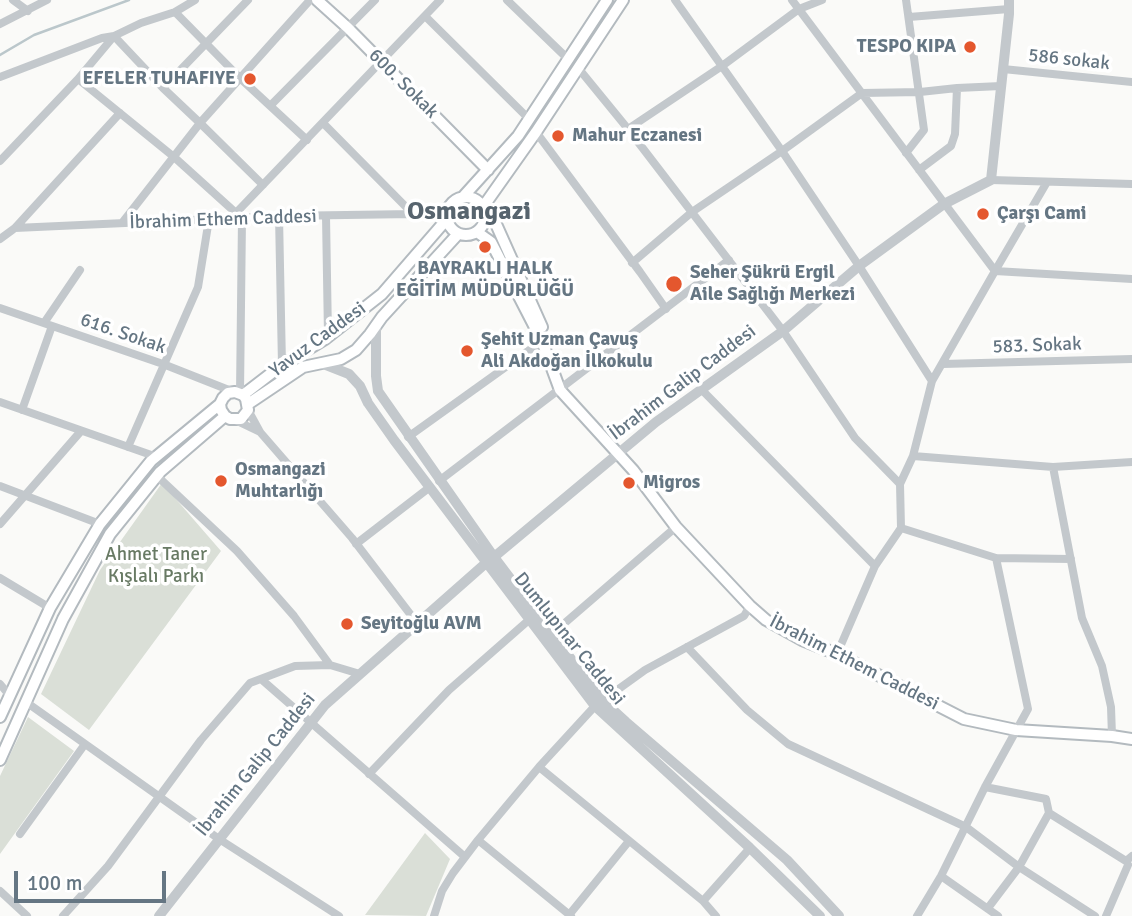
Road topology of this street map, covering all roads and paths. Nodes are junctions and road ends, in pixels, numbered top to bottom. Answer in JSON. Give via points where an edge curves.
{"nodes":[{"id":1,"x":13,"y":0,"type":"edge"},
{"id":2,"x":47,"y":0,"type":"edge"},
{"id":3,"x":195,"y":0,"type":"edge"},
{"id":4,"x":248,"y":0,"type":"edge"},
{"id":5,"x":310,"y":0,"type":"edge"},
{"id":6,"x":317,"y":0,"type":"edge"},
{"id":7,"x":375,"y":0,"type":"edge"},
{"id":8,"x":440,"y":0,"type":"edge"},
{"id":9,"x":507,"y":0,"type":"edge"},
{"id":10,"x":607,"y":0,"type":"edge"},
{"id":11,"x":623,"y":0,"type":"edge"},
{"id":12,"x":675,"y":0,"type":"edge"},
{"id":13,"x":792,"y":0,"type":"edge"},
{"id":14,"x":819,"y":0,"type":"edge"},
{"id":15,"x":906,"y":0,"type":"edge"},
{"id":16,"x":1009,"y":5,"type":"edge"},
{"id":17,"x":799,"y":9,"type":"junction"},
{"id":18,"x":28,"y":11,"type":"junction"},
{"id":19,"x":175,"y":12,"type":"junction"},
{"id":20,"x":425,"y":16,"type":"junction"},
{"id":21,"x":909,"y":17,"type":"junction"},
{"id":22,"x":0,"y":24,"type":"edge"},
{"id":23,"x":348,"y":28,"type":"junction"},
{"id":24,"x":114,"y":36,"type":"junction"},
{"id":25,"x":206,"y":44,"type":"junction"},
{"id":26,"x":568,"y":59,"type":"junction"},
{"id":27,"x":382,"y":62,"type":"junction"},
{"id":28,"x":722,"y":66,"type":"junction"},
{"id":29,"x":1003,"y":69,"type":"junction"},
{"id":30,"x":0,"y":77,"type":"edge"},
{"id":31,"x":573,"y":78,"type":"junction"},
{"id":32,"x":78,"y":79,"type":"junction"},
{"id":33,"x":241,"y":79,"type":"junction"},
{"id":34,"x":1132,"y":82,"type":"edge"},
{"id":35,"x":1002,"y":86,"type":"junction"},
{"id":36,"x":163,"y":88,"type":"junction"},
{"id":37,"x":957,"y":88,"type":"junction"},
{"id":38,"x":920,"y":92,"type":"junction"},
{"id":39,"x":862,"y":93,"type":"junction"},
{"id":40,"x":271,"y":106,"type":"junction"},
{"id":41,"x":120,"y":113,"type":"junction"},
{"id":42,"x":529,"y":119,"type":"junction"},
{"id":43,"x":200,"y":123,"type":"junction"},
{"id":44,"x":323,"y":123,"type":"junction"},
{"id":45,"x":628,"y":130,"type":"junction"},
{"id":46,"x":537,"y":132,"type":"junction"},
{"id":47,"x":307,"y":141,"type":"junction"},
{"id":48,"x":782,"y":152,"type":"junction"},
{"id":49,"x":906,"y":153,"type":"junction"},
{"id":50,"x":174,"y":157,"type":"junction"},
{"id":51,"x":0,"y":161,"type":"edge"},
{"id":52,"x":488,"y":170,"type":"junction"},
{"id":53,"x":919,"y":170,"type":"junction"},
{"id":54,"x":992,"y":180,"type":"junction"},
{"id":55,"x":1047,"y":182,"type":"junction"},
{"id":56,"x":1132,"y":184,"type":"edge"},
{"id":57,"x":263,"y":185,"type":"junction"},
{"id":58,"x":462,"y":198,"type":"junction"},
{"id":59,"x":944,"y":204,"type":"junction"},
{"id":60,"x":450,"y":206,"type":"junction"},
{"id":61,"x":484,"y":210,"type":"junction"},
{"id":62,"x":692,"y":212,"type":"junction"},
{"id":63,"x":412,"y":214,"type":"junction"},
{"id":64,"x":279,"y":216,"type":"junction"},
{"id":65,"x":326,"y":216,"type":"junction"},
{"id":66,"x":237,"y":217,"type":"junction"},
{"id":67,"x":209,"y":219,"type":"junction"},
{"id":68,"x":447,"y":219,"type":"junction"},
{"id":69,"x":122,"y":223,"type":"junction"},
{"id":70,"x":15,"y":228,"type":"junction"},
{"id":71,"x":477,"y":232,"type":"junction"},
{"id":72,"x":458,"y":234,"type":"junction"},
{"id":73,"x":0,"y":239,"type":"edge"},
{"id":74,"x":729,"y":260,"type":"junction"},
{"id":75,"x":632,"y":263,"type":"junction"},
{"id":76,"x":859,"y":267,"type":"junction"},
{"id":77,"x":80,"y":270,"type":"dead end"},
{"id":78,"x":995,"y":271,"type":"junction"},
{"id":79,"x":1132,"y":279,"type":"edge"},
{"id":80,"x":0,"y":308,"type":"edge"},
{"id":81,"x":666,"y":309,"type":"junction"},
{"id":82,"x":48,"y":325,"type":"junction"},
{"id":83,"x":376,"y":326,"type":"junction"},
{"id":84,"x":783,"y":331,"type":"junction"},
{"id":85,"x":328,"y":336,"type":"junction"},
{"id":86,"x":542,"y":341,"type":"junction"},
{"id":87,"x":1132,"y":359,"type":"edge"},
{"id":88,"x":320,"y":362,"type":"junction"},
{"id":89,"x":163,"y":364,"type":"junction"},
{"id":90,"x":943,"y":364,"type":"junction"},
{"id":91,"x":282,"y":365,"type":"junction"},
{"id":92,"x":932,"y":381,"type":"junction"},
{"id":93,"x":701,"y":389,"type":"junction"},
{"id":94,"x":560,"y":390,"type":"junction"},
{"id":95,"x":243,"y":399,"type":"junction"},
{"id":96,"x":0,"y":402,"type":"edge"},
{"id":97,"x":220,"y":404,"type":"junction"},
{"id":98,"x":22,"y":410,"type":"junction"},
{"id":99,"x":230,"y":418,"type":"junction"},
{"id":100,"x":81,"y":431,"type":"junction"},
{"id":101,"x":260,"y":432,"type":"junction"},
{"id":102,"x":408,"y":437,"type":"junction"},
{"id":103,"x":128,"y":447,"type":"junction"},
{"id":104,"x":618,"y":454,"type":"junction"},
{"id":105,"x":913,"y":456,"type":"junction"},
{"id":106,"x":157,"y":457,"type":"junction"},
{"id":107,"x":1132,"y":462,"type":"edge"},
{"id":108,"x":1053,"y":467,"type":"junction"},
{"id":109,"x":156,"y":477,"type":"junction"},
{"id":110,"x":435,"y":484,"type":"junction"},
{"id":111,"x":900,"y":484,"type":"junction"},
{"id":112,"x":0,"y":486,"type":"edge"},
{"id":113,"x":25,"y":495,"type":"junction"},
{"id":114,"x":0,"y":524,"type":"edge"},
{"id":115,"x":100,"y":524,"type":"junction"},
{"id":116,"x":676,"y":527,"type":"junction"},
{"id":117,"x":901,"y":528,"type":"junction"},
{"id":118,"x":356,"y":544,"type":"junction"},
{"id":119,"x":996,"y":558,"type":"junction"},
{"id":120,"x":1071,"y":559,"type":"junction"},
{"id":121,"x":490,"y":560,"type":"junction"},
{"id":122,"x":875,"y":566,"type":"junction"},
{"id":123,"x":0,"y":578,"type":"edge"},
{"id":124,"x":750,"y":606,"type":"junction"},
{"id":125,"x":50,"y":608,"type":"junction"},
{"id":126,"x":530,"y":619,"type":"junction"},
{"id":127,"x":417,"y":623,"type":"junction"},
{"id":128,"x":552,"y":635,"type":"junction"},
{"id":129,"x":687,"y":647,"type":"junction"},
{"id":130,"x":837,"y":654,"type":"junction"},
{"id":131,"x":330,"y":665,"type":"junction"},
{"id":132,"x":360,"y":674,"type":"junction"},
{"id":133,"x":261,"y":678,"type":"junction"},
{"id":134,"x":0,"y":684,"type":"edge"},
{"id":135,"x":10,"y":696,"type":"junction"},
{"id":136,"x":26,"y":702,"type":"junction"},
{"id":137,"x":599,"y":703,"type":"junction"},
{"id":138,"x":0,"y":717,"type":"edge"},
{"id":139,"x":311,"y":723,"type":"junction"},
{"id":140,"x":1016,"y":730,"type":"junction"},
{"id":141,"x":1112,"y":736,"type":"junction"},
{"id":142,"x":1132,"y":739,"type":"edge"},
{"id":143,"x":85,"y":744,"type":"junction"},
{"id":144,"x":0,"y":760,"type":"edge"},
{"id":145,"x":539,"y":767,"type":"junction"},
{"id":146,"x":369,"y":774,"type":"junction"},
{"id":147,"x":985,"y":788,"type":"junction"},
{"id":148,"x":159,"y":797,"type":"junction"},
{"id":149,"x":1049,"y":813,"type":"junction"},
{"id":150,"x":966,"y":827,"type":"junction"},
{"id":151,"x":20,"y":834,"type":"dead end"},
{"id":152,"x":219,"y":839,"type":"junction"},
{"id":153,"x":478,"y":840,"type":"junction"},
{"id":154,"x":629,"y":841,"type":"junction"},
{"id":155,"x":750,"y":848,"type":"junction"},
{"id":156,"x":465,"y":857,"type":"junction"},
{"id":157,"x":1130,"y":862,"type":"edge"},
{"id":158,"x":1019,"y":866,"type":"junction"},
{"id":159,"x":941,"y":876,"type":"junction"},
{"id":160,"x":0,"y":891,"type":"edge"},
{"id":161,"x":703,"y":901,"type":"junction"},
{"id":162,"x":988,"y":908,"type":"junction"},
{"id":163,"x":570,"y":915,"type":"edge"},
{"id":164,"x":27,"y":916,"type":"edge"},
{"id":165,"x":63,"y":916,"type":"edge"},
{"id":166,"x":159,"y":916,"type":"edge"},
{"id":167,"x":340,"y":916,"type":"edge"},
{"id":168,"x":434,"y":916,"type":"edge"},
{"id":169,"x":716,"y":916,"type":"edge"},
{"id":170,"x":820,"y":916,"type":"edge"},
{"id":171,"x":839,"y":916,"type":"edge"},
{"id":172,"x":918,"y":916,"type":"edge"},
{"id":173,"x":998,"y":916,"type":"edge"},
{"id":174,"x":1095,"y":916,"type":"edge"},
{"id":175,"x":1106,"y":916,"type":"edge"}],
"edges":[{"from":1,"to":18,"type":"street"},
{"from":2,"to":18,"type":"street"},
{"from":3,"to":19,"type":"street"},
{"from":4,"to":25,"type":"street"},
{"from":5,"to":33,"type":"street"},
{"from":6,"to":23,"type":"main road","name":"600. Sokak"},
{"from":7,"to":23,"type":"street"},
{"from":8,"to":20,"type":"street"},
{"from":9,"to":26,"type":"street"},
{"from":10,"to":26,"type":"main road"},
{"from":11,"to":31,"type":"main road"},
{"from":12,"to":28,"type":"street"},
{"from":13,"to":17,"type":"street"},
{"from":14,"to":17,"type":"street"},
{"from":15,"to":21,"type":"street"},
{"from":16,"to":21,"type":"street"},
{"from":16,"to":29,"type":"street"},
{"from":17,"to":28,"type":"street"},
{"from":17,"to":39,"type":"street"},
{"from":18,"to":22,"type":"street"},
{"from":19,"to":24,"type":"street"},
{"from":19,"to":25,"type":"street"},
{"from":20,"to":27,"type":"street"},
{"from":20,"to":42,"type":"street"},
{"from":21,"to":38,"type":"street"},
{"from":23,"to":27,"type":"main road","name":"600. Sokak"},
{"from":23,"to":40,"type":"street"},
{"from":24,"to":30,"type":"street"},
{"from":24,"to":32,"type":"street"},
{"from":24,"to":36,"type":"street"},
{"from":25,"to":33,"type":"street"},
{"from":25,"to":36,"type":"street"},
{"from":26,"to":42,"type":"main road"},
{"from":27,"to":44,"type":"street"},
{"from":27,"to":52,"type":"main road","name":"600. Sokak"},
{"from":28,"to":45,"type":"street"},
{"from":28,"to":48,"type":"street"},
{"from":29,"to":34,"type":"street","name":"586 sokak"},
{"from":29,"to":35,"type":"street"},
{"from":31,"to":45,"type":"street","via":[[579,69]]},
{"from":31,"to":46,"type":"main road"},
{"from":32,"to":41,"type":"street"},
{"from":32,"to":51,"type":"street"},
{"from":33,"to":40,"type":"street"},
{"from":33,"to":43,"type":"street"},
{"from":35,"to":37,"type":"street"},
{"from":35,"to":54,"type":"street"},
{"from":36,"to":43,"type":"street"},
{"from":37,"to":38,"type":"street"},
{"from":37,"to":53,"type":"street","via":[[951,146]]},
{"from":38,"to":39,"type":"street"},
{"from":38,"to":49,"type":"street","via":[[924,131]]},
{"from":39,"to":48,"type":"street"},
{"from":39,"to":49,"type":"street"},
{"from":40,"to":47,"type":"street"},
{"from":41,"to":50,"type":"street"},
{"from":41,"to":70,"type":"street"},
{"from":42,"to":52,"type":"main road"},
{"from":43,"to":50,"type":"street"},
{"from":43,"to":57,"type":"street"},
{"from":44,"to":47,"type":"street"},
{"from":44,"to":63,"type":"street"},
{"from":45,"to":62,"type":"street"},
{"from":46,"to":61,"type":"main road"},
{"from":46,"to":75,"type":"street"},
{"from":47,"to":57,"type":"street"},
{"from":48,"to":62,"type":"street"},
{"from":48,"to":76,"type":"street"},
{"from":49,"to":53,"type":"street"},
{"from":50,"to":66,"type":"street"},
{"from":50,"to":69,"type":"street"},
{"from":52,"to":58,"type":"main road"},
{"from":53,"to":59,"type":"street"},
{"from":54,"to":55,"type":"street"},
{"from":54,"to":59,"type":"street","name":"İbrahim Galip Caddesi"},
{"from":55,"to":56,"type":"street"},
{"from":55,"to":78,"type":"street"},
{"from":57,"to":66,"type":"street"},
{"from":58,"to":60,"type":"main road"},
{"from":58,"to":61,"type":"main road","via":[[474,199]]},
{"from":59,"to":76,"type":"street","name":"İbrahim Galip Caddesi"},
{"from":59,"to":78,"type":"street"},
{"from":60,"to":63,"type":"street","name":"İbrahim Ethem Caddesi"},
{"from":60,"to":68,"type":"main road"},
{"from":61,"to":71,"type":"main road"},
{"from":61,"to":86,"type":"main road","name":"İbrahim Ethem Caddesi","via":[[496,224],[543,328]]},
{"from":62,"to":74,"type":"street"},
{"from":62,"to":75,"type":"street"},
{"from":63,"to":65,"type":"street","name":"İbrahim Ethem Caddesi"},
{"from":64,"to":65,"type":"street","name":"İbrahim Ethem Caddesi"},
{"from":64,"to":66,"type":"street","name":"İbrahim Ethem Caddesi"},
{"from":64,"to":91,"type":"street"},
{"from":65,"to":85,"type":"street"},
{"from":66,"to":67,"type":"street","name":"İbrahim Ethem Caddesi"},
{"from":66,"to":95,"type":"street"},
{"from":67,"to":69,"type":"street","name":"İbrahim Ethem Caddesi"},
{"from":67,"to":89,"type":"street","via":[[198,288]]},
{"from":68,"to":72,"type":"main road"},
{"from":68,"to":85,"type":"main road","name":"Yavuz Caddesi","via":[[382,294]]},
{"from":69,"to":70,"type":"street","name":"İbrahim Ethem Caddesi"},
{"from":70,"to":73,"type":"street"},
{"from":71,"to":72,"type":"main road"},
{"from":71,"to":86,"type":"main road","name":"İbrahim Ethem Caddesi","via":[[491,242]]},
{"from":72,"to":83,"type":"main road","name":"Yavuz Caddesi"},
{"from":74,"to":81,"type":"street"},
{"from":74,"to":84,"type":"street"},
{"from":75,"to":81,"type":"street"},
{"from":76,"to":84,"type":"street","name":"İbrahim Galip Caddesi"},
{"from":76,"to":92,"type":"street"},
{"from":77,"to":82,"type":"street"},
{"from":78,"to":79,"type":"street"},
{"from":78,"to":90,"type":"street"},
{"from":80,"to":82,"type":"street","name":"616. Sokak"},
{"from":81,"to":94,"type":"street"},
{"from":82,"to":89,"type":"street","name":"616. Sokak"},
{"from":82,"to":98,"type":"street"},
{"from":83,"to":88,"type":"main road","name":"Yavuz Caddesi","via":[[356,350],[341,359]]},
{"from":83,"to":102,"type":"street","via":[[378,391]]},
{"from":84,"to":93,"type":"street","name":"İbrahim Galip Caddesi"},
{"from":84,"to":111,"type":"street","via":[[855,439]]},
{"from":85,"to":91,"type":"main road","name":"Yavuz Caddesi"},
{"from":86,"to":94,"type":"main road","name":"İbrahim Ethem Caddesi"},
{"from":86,"to":102,"type":"street"},
{"from":87,"to":90,"type":"street","name":"583. Sokak"},
{"from":88,"to":95,"type":"main road","name":"Yavuz Caddesi"},
{"from":88,"to":110,"type":"street","name":"Dumlupınar Caddesi","via":[[349,374]]},
{"from":89,"to":95,"type":"street","name":"616. Sokak"},
{"from":89,"to":103,"type":"street"},
{"from":90,"to":92,"type":"street"},
{"from":91,"to":95,"type":"main road","name":"Yavuz Caddesi"},
{"from":92,"to":105,"type":"street"},
{"from":93,"to":104,"type":"street","name":"İbrahim Galip Caddesi"},
{"from":93,"to":122,"type":"street"},
{"from":94,"to":104,"type":"main road","name":"İbrahim Ethem Caddesi"},
{"from":94,"to":110,"type":"street"},
{"from":95,"to":97,"type":"main road","via":[[228,393]]},
{"from":95,"to":99,"type":"main road","via":[[245,415]]},
{"from":95,"to":101,"type":"street"},
{"from":96,"to":98,"type":"street"},
{"from":97,"to":99,"type":"main road"},
{"from":97,"to":106,"type":"main road"},
{"from":98,"to":100,"type":"street"},
{"from":99,"to":101,"type":"street"},
{"from":99,"to":109,"type":"main road"},
{"from":100,"to":103,"type":"street"},
{"from":100,"to":113,"type":"street"},
{"from":101,"to":118,"type":"street"},
{"from":102,"to":110,"type":"street"},
{"from":103,"to":106,"type":"street"},
{"from":104,"to":116,"type":"main road","name":"İbrahim Ethem Caddesi"},
{"from":104,"to":121,"type":"street","name":"İbrahim Galip Caddesi"},
{"from":105,"to":108,"type":"street"},
{"from":105,"to":111,"type":"street"},
{"from":106,"to":115,"type":"main road"},
{"from":107,"to":108,"type":"street"},
{"from":108,"to":120,"type":"street"},
{"from":109,"to":131,"type":"street","via":[[237,551],[295,616]]},
{"from":109,"to":136,"type":"main road","via":[[110,534]]},
{"from":110,"to":118,"type":"street"},
{"from":110,"to":121,"type":"street","name":"Dumlupınar Caddesi"},
{"from":111,"to":117,"type":"street"},
{"from":112,"to":113,"type":"street"},
{"from":113,"to":114,"type":"street"},
{"from":113,"to":115,"type":"street"},
{"from":115,"to":125,"type":"main road"},
{"from":116,"to":124,"type":"main road","name":"İbrahim Ethem Caddesi"},
{"from":116,"to":128,"type":"street"},
{"from":117,"to":119,"type":"street"},
{"from":117,"to":122,"type":"street"},
{"from":118,"to":127,"type":"street"},
{"from":119,"to":120,"type":"street"},
{"from":119,"to":140,"type":"street","via":[[1028,709]]},
{"from":120,"to":141,"type":"street","via":[[1082,618],[1102,666]]},
{"from":121,"to":126,"type":"street","name":"Dumlupınar Caddesi"},
{"from":121,"to":127,"type":"street","name":"İbrahim Galip Caddesi"},
{"from":121,"to":128,"type":"street"},
{"from":122,"to":130,"type":"street"},
{"from":123,"to":125,"type":"street"},
{"from":124,"to":129,"type":"street","via":[[744,616]]},
{"from":124,"to":130,"type":"main road","name":"İbrahim Ethem Caddesi","via":[[802,640]]},
{"from":125,"to":135,"type":"main road"},
{"from":126,"to":137,"type":"street","name":"Dumlupınar Caddesi"},
{"from":126,"to":146,"type":"street","via":[[449,690]]},
{"from":127,"to":132,"type":"street","name":"İbrahim Galip Caddesi"},
{"from":128,"to":137,"type":"street"},
{"from":129,"to":137,"type":"street"},
{"from":129,"to":150,"type":"street","via":[[747,710],[788,744]]},
{"from":130,"to":140,"type":"main road","name":"İbrahim Ethem Caddesi","via":[[964,719]]},
{"from":131,"to":132,"type":"street"},
{"from":131,"to":133,"type":"street","via":[[295,666]]},
{"from":132,"to":139,"type":"street","name":"İbrahim Galip Caddesi"},
{"from":133,"to":139,"type":"street"},
{"from":133,"to":148,"type":"street","via":[[250,683],[201,740]]},
{"from":134,"to":135,"type":"street"},
{"from":135,"to":138,"type":"main road"},
{"from":136,"to":143,"type":"street"},
{"from":136,"to":144,"type":"main road"},
{"from":137,"to":145,"type":"street"},
{"from":137,"to":155,"type":"street","name":"Dumlupınar Caddesi"},
{"from":137,"to":171,"type":"street","name":"Dumlupınar Caddesi","via":[[787,860]]},
{"from":139,"to":146,"type":"street"},
{"from":139,"to":152,"type":"street","name":"İbrahim Galip Caddesi"},
{"from":140,"to":141,"type":"main road","name":"İbrahim Ethem Caddesi"},
{"from":140,"to":147,"type":"street"},
{"from":141,"to":142,"type":"main road","name":"İbrahim Ethem Caddesi"},
{"from":143,"to":148,"type":"street"},
{"from":143,"to":151,"type":"street"},
{"from":145,"to":153,"type":"street"},
{"from":145,"to":154,"type":"street"},
{"from":146,"to":156,"type":"street"},
{"from":147,"to":149,"type":"street","via":[[1046,799]]},
{"from":147,"to":150,"type":"street"},
{"from":148,"to":152,"type":"street"},
{"from":148,"to":165,"type":"street","via":[[108,866]]},
{"from":149,"to":157,"type":"street"},
{"from":149,"to":158,"type":"street"},
{"from":150,"to":158,"type":"street"},
{"from":150,"to":159,"type":"street"},
{"from":152,"to":166,"type":"street","name":"İbrahim Galip Caddesi"},
{"from":152,"to":167,"type":"street"},
{"from":153,"to":156,"type":"street"},
{"from":153,"to":163,"type":"street"},
{"from":154,"to":161,"type":"street"},
{"from":154,"to":163,"type":"street"},
{"from":155,"to":161,"type":"street"},
{"from":155,"to":170,"type":"street","name":"Dumlupınar Caddesi"},
{"from":156,"to":168,"type":"street","via":[[442,891]]},
{"from":157,"to":175,"type":"street"},
{"from":158,"to":162,"type":"street"},
{"from":158,"to":174,"type":"street"},
{"from":159,"to":162,"type":"street"},
{"from":159,"to":172,"type":"street"},
{"from":160,"to":164,"type":"street"},
{"from":161,"to":169,"type":"street"},
{"from":162,"to":173,"type":"street"}]}
